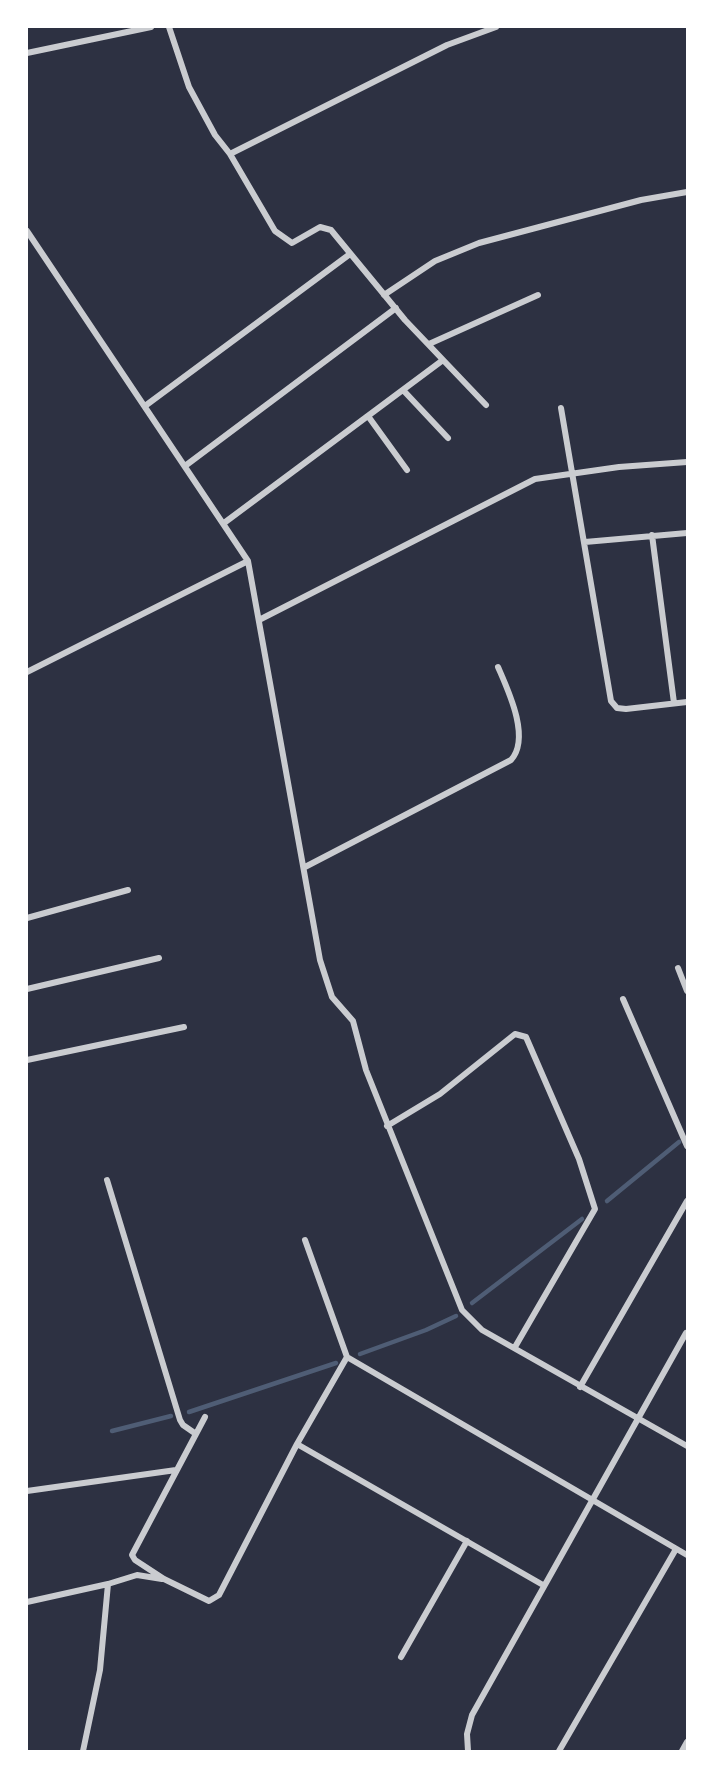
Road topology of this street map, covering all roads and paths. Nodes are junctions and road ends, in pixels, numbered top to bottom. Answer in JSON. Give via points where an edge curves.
{"nodes":[{"id":1,"x":151,"y":27,"type":"edge"},
{"id":2,"x":170,"y":27,"type":"edge"},
{"id":3,"x":496,"y":27,"type":"edge"},
{"id":4,"x":27,"y":53,"type":"edge"},
{"id":5,"x":230,"y":154,"type":"junction"},
{"id":6,"x":687,"y":192,"type":"edge"},
{"id":7,"x":27,"y":231,"type":"edge"},
{"id":8,"x":350,"y":254,"type":"junction"},
{"id":9,"x":384,"y":295,"type":"junction"},
{"id":10,"x":538,"y":295,"type":"dead end"},
{"id":11,"x":396,"y":309,"type":"junction"},
{"id":12,"x":429,"y":344,"type":"junction"},
{"id":13,"x":443,"y":360,"type":"junction"},
{"id":14,"x":403,"y":390,"type":"junction"},
{"id":15,"x":486,"y":405,"type":"dead end"},
{"id":16,"x":145,"y":406,"type":"junction"},
{"id":17,"x":561,"y":408,"type":"dead end"},
{"id":18,"x":368,"y":416,"type":"junction"},
{"id":19,"x":448,"y":438,"type":"dead end"},
{"id":20,"x":687,"y":462,"type":"edge"},
{"id":21,"x":185,"y":466,"type":"junction"},
{"id":22,"x":406,"y":470,"type":"dead end"},
{"id":23,"x":574,"y":473,"type":"junction"},
{"id":24,"x":224,"y":523,"type":"junction"},
{"id":25,"x":687,"y":532,"type":"edge"},
{"id":26,"x":652,"y":535,"type":"junction"},
{"id":27,"x":585,"y":542,"type":"junction"},
{"id":28,"x":248,"y":561,"type":"junction"},
{"id":29,"x":259,"y":620,"type":"junction"},
{"id":30,"x":498,"y":667,"type":"dead end"},
{"id":31,"x":27,"y":672,"type":"edge"},
{"id":32,"x":687,"y":702,"type":"edge"},
{"id":33,"x":674,"y":703,"type":"junction"},
{"id":34,"x":305,"y":867,"type":"junction"},
{"id":35,"x":128,"y":890,"type":"dead end"},
{"id":36,"x":27,"y":918,"type":"edge"},
{"id":37,"x":159,"y":958,"type":"dead end"},
{"id":38,"x":678,"y":968,"type":"dead end"},
{"id":39,"x":27,"y":988,"type":"edge"},
{"id":40,"x":687,"y":991,"type":"edge"},
{"id":41,"x":623,"y":999,"type":"dead end"},
{"id":42,"x":184,"y":1027,"type":"dead end"},
{"id":43,"x":27,"y":1060,"type":"edge"},
{"id":44,"x":387,"y":1126,"type":"junction"},
{"id":45,"x":684,"y":1130,"type":"edge"},
{"id":46,"x":687,"y":1146,"type":"edge"},
{"id":47,"x":107,"y":1180,"type":"dead end"},
{"id":48,"x":687,"y":1201,"type":"edge"},
{"id":49,"x":305,"y":1240,"type":"dead end"},
{"id":50,"x":686,"y":1333,"type":"edge"},
{"id":51,"x":515,"y":1347,"type":"junction"},
{"id":52,"x":347,"y":1357,"type":"junction"},
{"id":53,"x":580,"y":1387,"type":"junction"},
{"id":54,"x":205,"y":1417,"type":"dead end"},
{"id":55,"x":639,"y":1419,"type":"junction"},
{"id":56,"x":196,"y":1434,"type":"junction"},
{"id":57,"x":297,"y":1444,"type":"junction"},
{"id":58,"x":687,"y":1446,"type":"edge"},
{"id":59,"x":176,"y":1470,"type":"junction"},
{"id":60,"x":27,"y":1491,"type":"edge"},
{"id":61,"x":592,"y":1500,"type":"junction"},
{"id":62,"x":467,"y":1541,"type":"junction"},
{"id":63,"x":676,"y":1549,"type":"junction"},
{"id":64,"x":687,"y":1555,"type":"edge"},
{"id":65,"x":164,"y":1579,"type":"junction"},
{"id":66,"x":108,"y":1584,"type":"junction"},
{"id":67,"x":543,"y":1585,"type":"junction"},
{"id":68,"x":27,"y":1602,"type":"edge"},
{"id":69,"x":401,"y":1657,"type":"dead end"},
{"id":70,"x":687,"y":1742,"type":"edge"},
{"id":71,"x":83,"y":1751,"type":"edge"},
{"id":72,"x":468,"y":1751,"type":"edge"},
{"id":73,"x":559,"y":1751,"type":"edge"},
{"id":74,"x":682,"y":1751,"type":"edge"}],
"edges":[{"from":1,"to":4,"type":"street"},
{"from":2,"to":5,"type":"street","via":[[189,87],[214,135]]},
{"from":3,"to":5,"type":"street","via":[[447,45]]},
{"from":5,"to":8,"type":"street","via":[[275,231],[284,239],[296,243],[324,226]]},
{"from":6,"to":9,"type":"street","via":[[641,200],[479,243],[435,261]]},
{"from":7,"to":16,"type":"street"},
{"from":8,"to":9,"type":"street"},
{"from":8,"to":16,"type":"street"},
{"from":9,"to":11,"type":"street"},
{"from":10,"to":12,"type":"street"},
{"from":11,"to":12,"type":"street"},
{"from":11,"to":21,"type":"street"},
{"from":12,"to":13,"type":"street"},
{"from":13,"to":14,"type":"street"},
{"from":13,"to":15,"type":"street"},
{"from":14,"to":18,"type":"street"},
{"from":14,"to":19,"type":"street"},
{"from":16,"to":21,"type":"street"},
{"from":17,"to":23,"type":"street"},
{"from":18,"to":22,"type":"street"},
{"from":18,"to":24,"type":"street"},
{"from":20,"to":23,"type":"street"},
{"from":21,"to":24,"type":"street"},
{"from":23,"to":27,"type":"street"},
{"from":23,"to":29,"type":"street","via":[[535,479]]},
{"from":24,"to":28,"type":"street"},
{"from":25,"to":26,"type":"street"},
{"from":26,"to":27,"type":"street"},
{"from":26,"to":33,"type":"street"},
{"from":27,"to":33,"type":"street","via":[[613,706],[626,710]]},
{"from":28,"to":29,"type":"street"},
{"from":28,"to":31,"type":"street"},
{"from":29,"to":34,"type":"street"},
{"from":30,"to":34,"type":"street","via":[[513,702],[518,753]]},
{"from":32,"to":33,"type":"street"},
{"from":34,"to":44,"type":"street","via":[[320,960],[332,997],[353,1021]]},
{"from":35,"to":36,"type":"street"},
{"from":37,"to":39,"type":"street"},
{"from":38,"to":40,"type":"street"},
{"from":41,"to":45,"type":"street"},
{"from":42,"to":43,"type":"street"},
{"from":44,"to":51,"type":"street","via":[[462,1310],[482,1330]]},
{"from":44,"to":51,"type":"street","via":[[440,1094],[515,1034],[526,1037],[579,1159],[595,1209]]},
{"from":45,"to":46,"type":"street"},
{"from":47,"to":56,"type":"street","via":[[180,1420]]},
{"from":48,"to":53,"type":"street"},
{"from":49,"to":52,"type":"street"},
{"from":50,"to":55,"type":"street"},
{"from":51,"to":53,"type":"street"},
{"from":52,"to":57,"type":"street"},
{"from":52,"to":61,"type":"street"},
{"from":53,"to":55,"type":"street"},
{"from":54,"to":56,"type":"street"},
{"from":55,"to":58,"type":"street"},
{"from":55,"to":61,"type":"street"},
{"from":56,"to":59,"type":"street"},
{"from":57,"to":62,"type":"street"},
{"from":57,"to":65,"type":"street","via":[[216,1599],[205,1600]]},
{"from":59,"to":60,"type":"street"},
{"from":59,"to":65,"type":"street","via":[[132,1555]]},
{"from":61,"to":63,"type":"street"},
{"from":61,"to":67,"type":"street"},
{"from":62,"to":67,"type":"street"},
{"from":62,"to":69,"type":"street"},
{"from":63,"to":64,"type":"street"},
{"from":63,"to":73,"type":"street"},
{"from":65,"to":66,"type":"street","via":[[137,1575]]},
{"from":66,"to":68,"type":"street"},
{"from":66,"to":71,"type":"street","via":[[100,1670]]},
{"from":67,"to":72,"type":"street","via":[[472,1715]]},
{"from":70,"to":74,"type":"street"}]}
